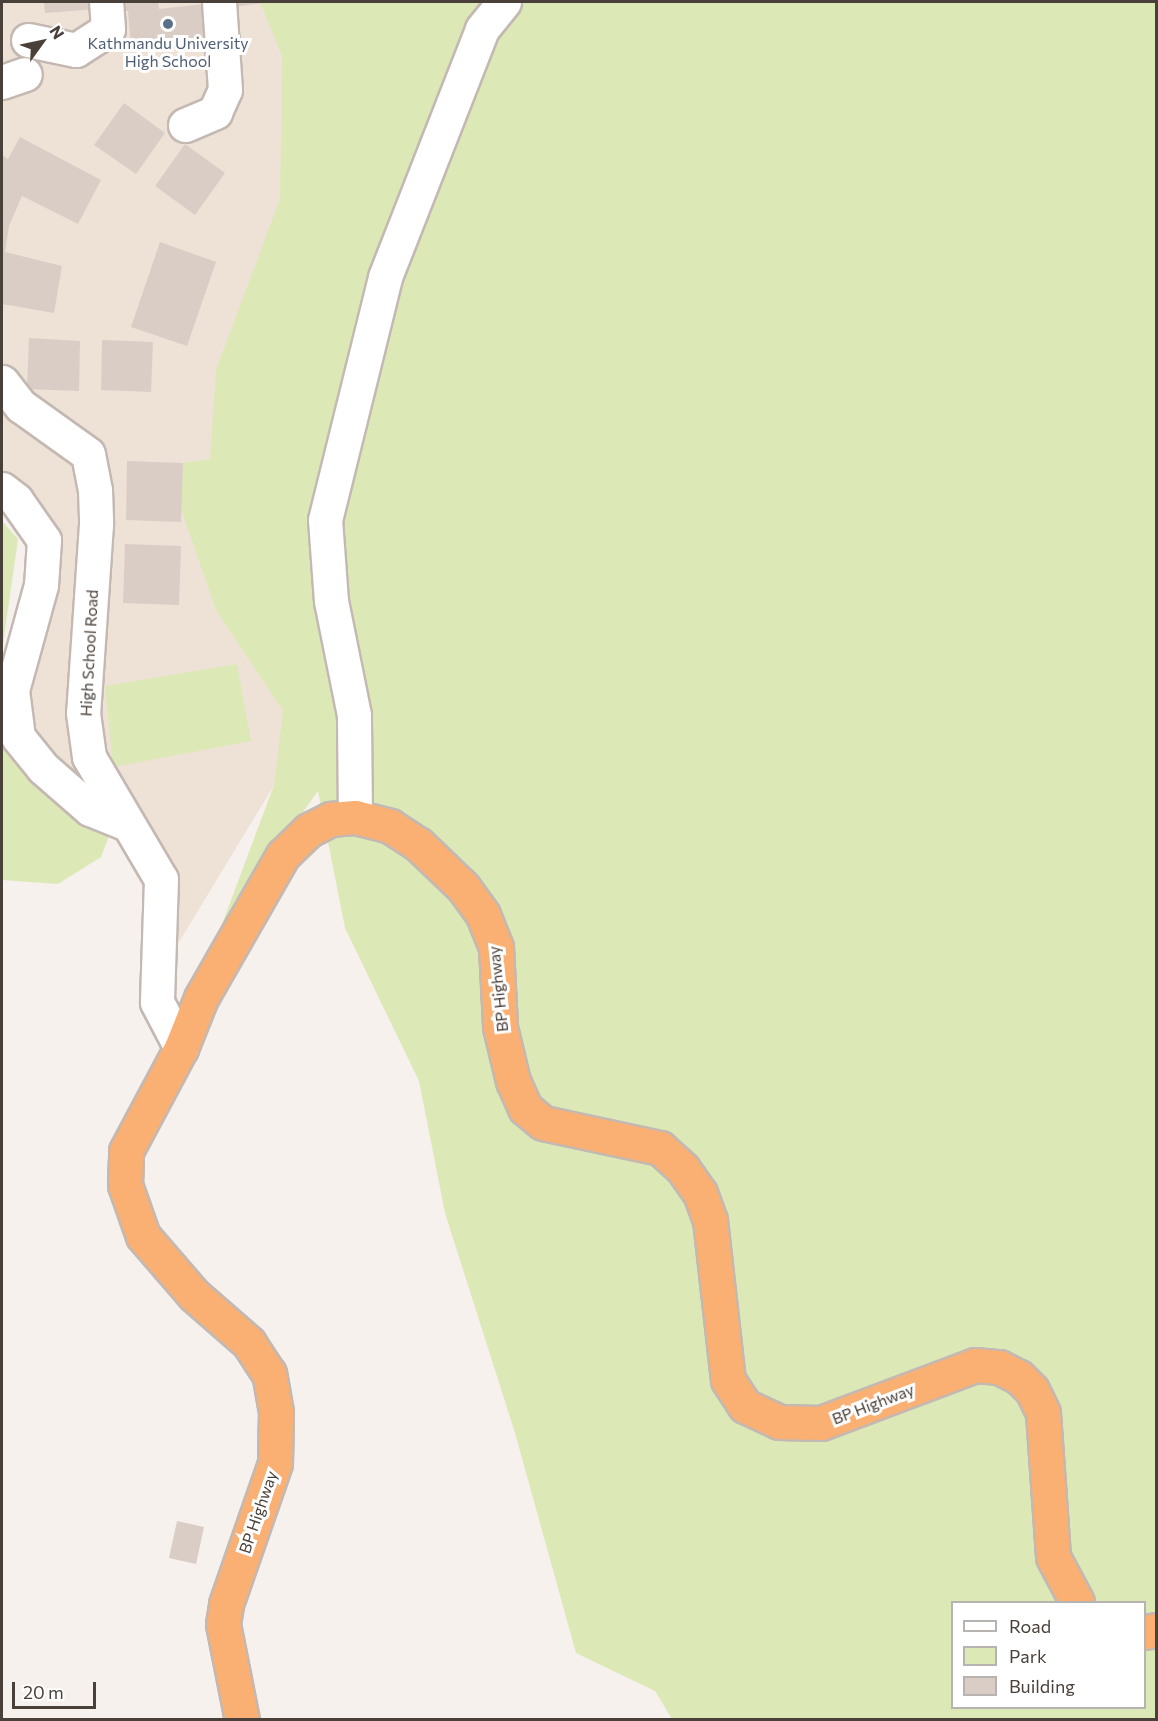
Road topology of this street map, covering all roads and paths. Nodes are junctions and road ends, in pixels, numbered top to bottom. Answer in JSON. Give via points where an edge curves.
{"nodes":[{"id":1,"x":106,"y":2,"type":"edge"},
{"id":2,"x":219,"y":2,"type":"edge"},
{"id":3,"x":504,"y":2,"type":"edge"},
{"id":4,"x":28,"y":40,"type":"dead end"},
{"id":5,"x":185,"y":126,"type":"dead end"},
{"id":6,"x":2,"y":382,"type":"edge"},
{"id":7,"x":2,"y":489,"type":"edge"},
{"id":8,"x":355,"y":817,"type":"junction"},
{"id":9,"x":127,"y":824,"type":"junction"},
{"id":10,"x":181,"y":1048,"type":"junction"},
{"id":11,"x":1076,"y":1601,"type":"edge"},
{"id":12,"x":243,"y":1719,"type":"edge"}],
"edges":[{"from":1,"to":4,"type":"street","via":[[108,29],[76,50]]},
{"from":2,"to":5,"type":"street","via":[[225,90],[215,112]]},
{"from":3,"to":8,"type":"street","via":[[482,29],[385,277],[325,520],[331,601],[354,715]]},
{"from":6,"to":9,"type":"street","name":"High School Road","via":[[21,406],[88,454],[96,524],[83,713],[89,757]]},
{"from":7,"to":9,"type":"street","via":[[16,500],[44,540],[41,585],[12,690],[18,737],[43,768],[90,809]]},
{"from":8,"to":10,"type":"highway","name":"BP Highway","via":[[331,819],[309,830],[283,855],[201,998]]},
{"from":8,"to":11,"type":"highway","name":"BP Highway","via":[[390,826],[418,844],[463,887],[483,915],[496,947],[500,1027],[513,1081],[525,1108],[543,1123],[660,1148],[700,1193],[710,1220],[728,1380],[745,1406],[779,1422],[821,1423],[975,1365],[999,1366],[1019,1377],[1032,1390],[1043,1413],[1053,1557]]},
{"from":9,"to":10,"type":"street","name":"High School Road","via":[[161,879],[157,1002]]},
{"from":10,"to":12,"type":"highway","name":"BP Highway","via":[[126,1151],[125,1185],[143,1236],[194,1295],[249,1343],[269,1374],[276,1412],[275,1463],[226,1604],[223,1624]]}]}
